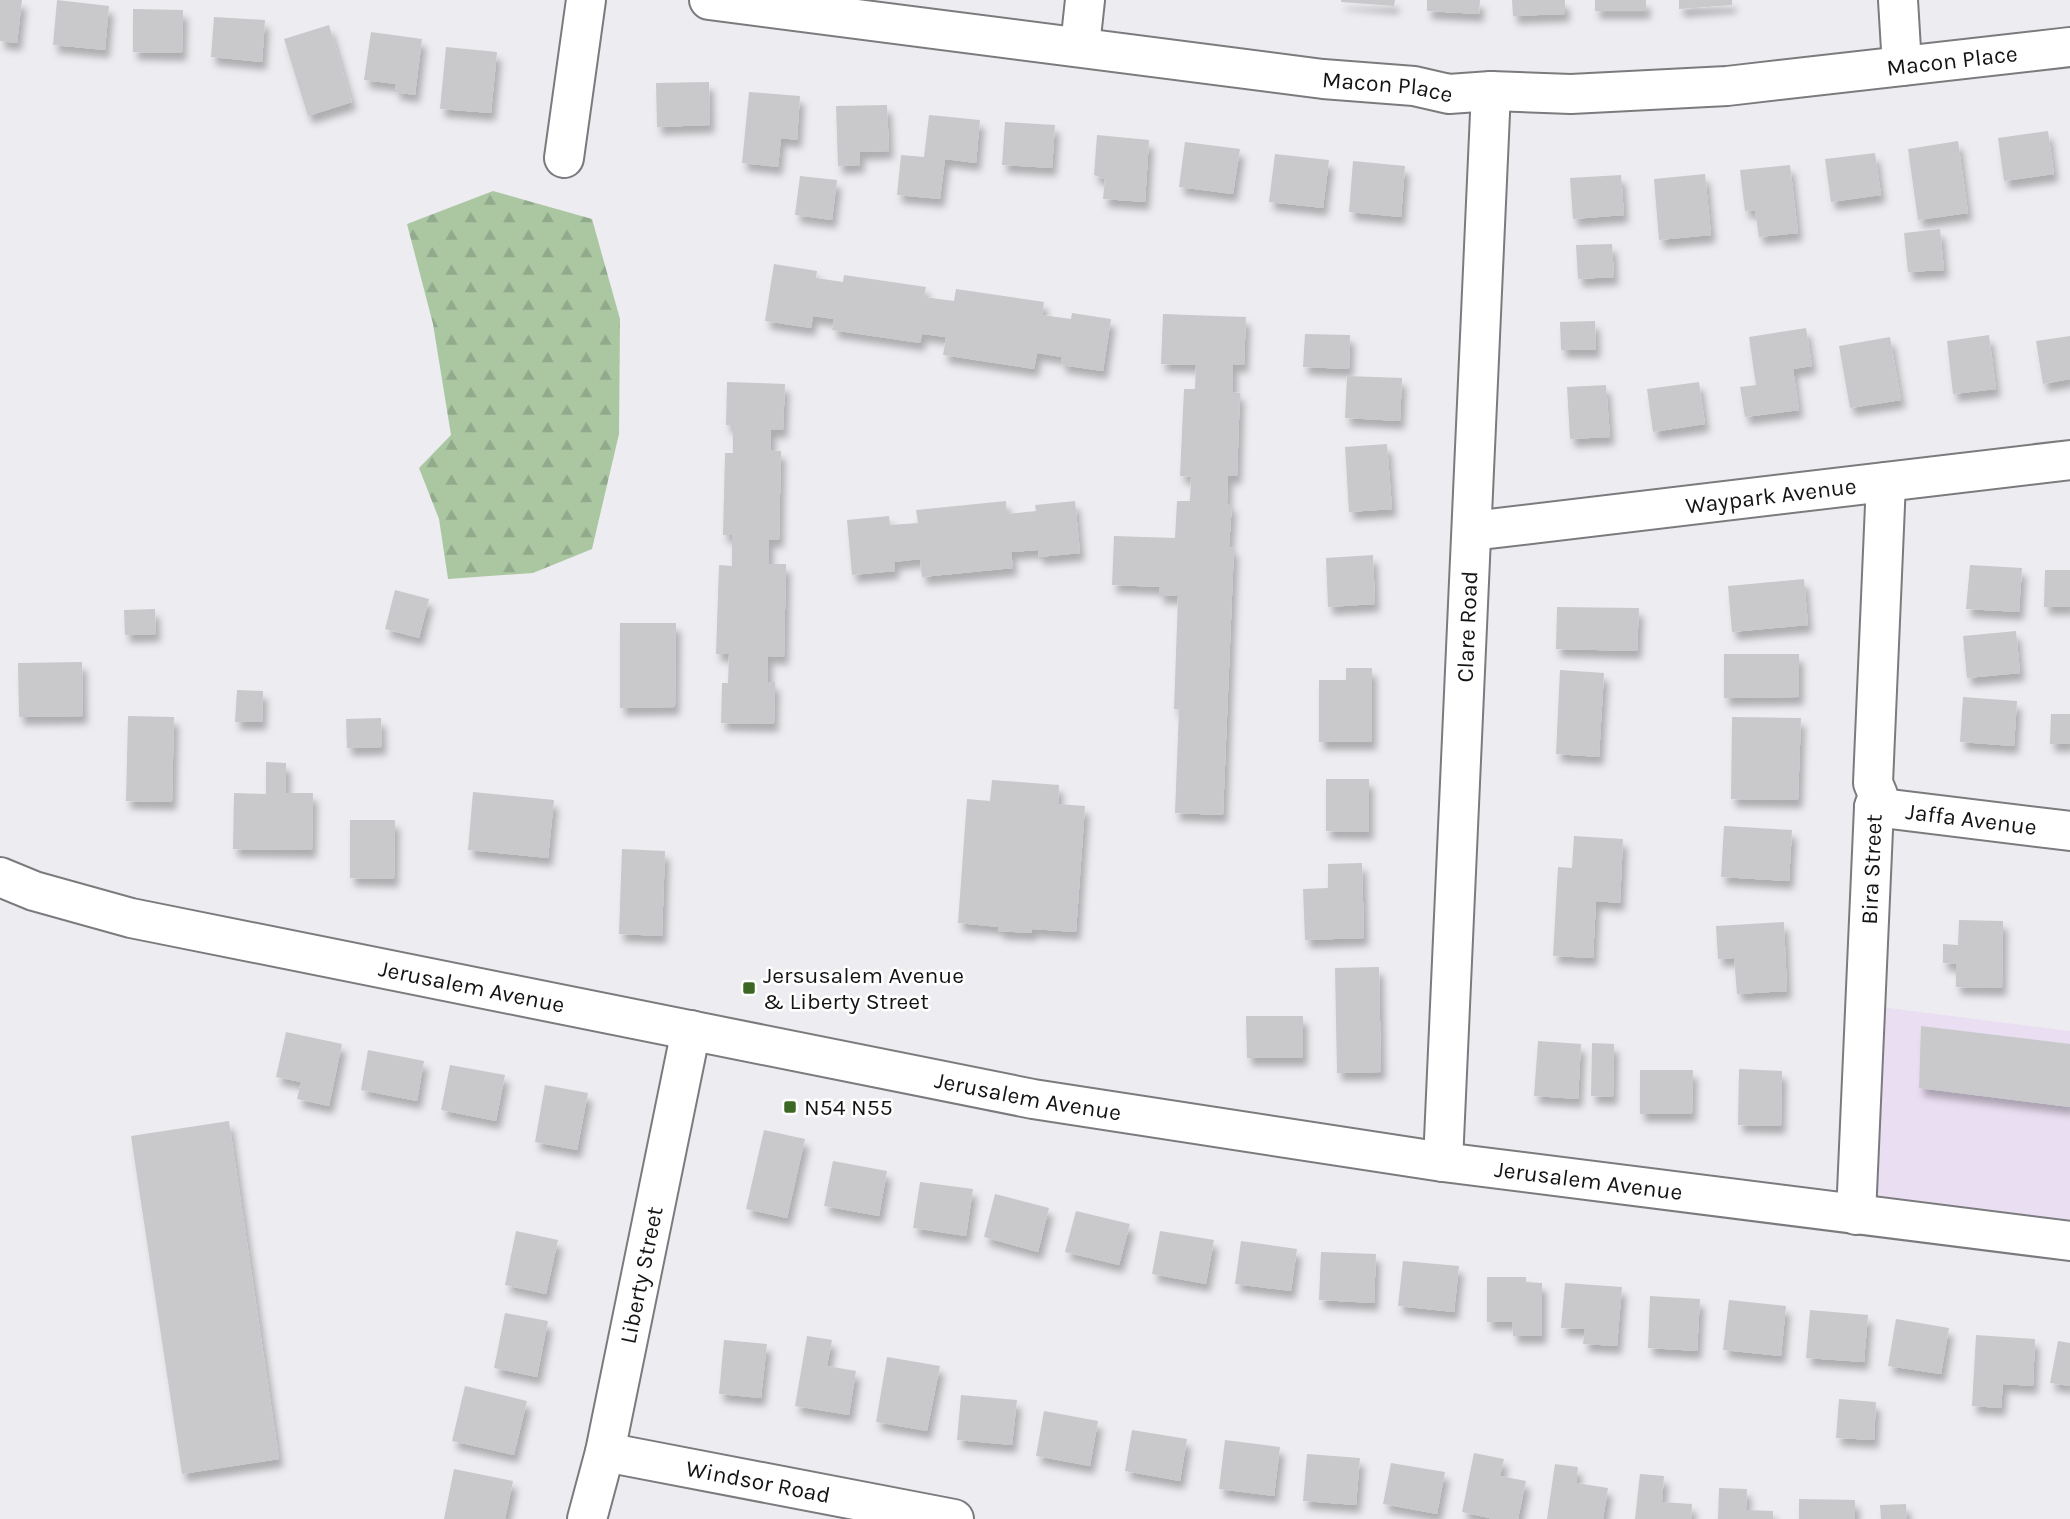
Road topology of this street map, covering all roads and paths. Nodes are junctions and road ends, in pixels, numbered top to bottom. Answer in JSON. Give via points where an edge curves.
{"nodes":[{"id":1,"x":586,"y":0,"type":"edge"},
{"id":2,"x":709,"y":0,"type":"edge"},
{"id":3,"x":1085,"y":0,"type":"edge"},
{"id":4,"x":1898,"y":0,"type":"edge"},
{"id":5,"x":1080,"y":46,"type":"junction"},
{"id":6,"x":2070,"y":47,"type":"edge"},
{"id":7,"x":1902,"y":66,"type":"junction"},
{"id":8,"x":1491,"y":91,"type":"junction"},
{"id":9,"x":564,"y":158,"type":"dead end"},
{"id":10,"x":2070,"y":460,"type":"edge"},
{"id":11,"x":1886,"y":482,"type":"junction"},
{"id":12,"x":1472,"y":531,"type":"junction"},
{"id":13,"x":1874,"y":807,"type":"junction"},
{"id":14,"x":2070,"y":831,"type":"edge"},
{"id":15,"x":0,"y":877,"type":"edge"},
{"id":16,"x":691,"y":1030,"type":"junction"},
{"id":17,"x":1443,"y":1162,"type":"junction"},
{"id":18,"x":1856,"y":1214,"type":"junction"},
{"id":19,"x":2070,"y":1241,"type":"edge"},
{"id":20,"x":605,"y":1452,"type":"junction"},
{"id":21,"x":587,"y":1519,"type":"edge"},
{"id":22,"x":954,"y":1519,"type":"edge"}],
"edges":[{"from":1,"to":9,"type":"street"},
{"from":2,"to":5,"type":"street","name":"Macon Place"},
{"from":3,"to":5,"type":"street"},
{"from":4,"to":7,"type":"street"},
{"from":5,"to":8,"type":"street","name":"Macon Place","via":[[1449,94]]},
{"from":6,"to":7,"type":"street","name":"Macon Place"},
{"from":7,"to":8,"type":"street","name":"Macon Place","via":[[1727,86],[1571,94]]},
{"from":8,"to":12,"type":"street","name":"Clare Road"},
{"from":10,"to":11,"type":"street","name":"Waypark Avenue"},
{"from":11,"to":12,"type":"street","name":"Waypark Avenue"},
{"from":11,"to":13,"type":"street","name":"Bira Street","via":[[1873,783],[1878,795]]},
{"from":12,"to":17,"type":"street","name":"Clare Road"},
{"from":13,"to":14,"type":"street","name":"Jaffa Avenue"},
{"from":13,"to":18,"type":"street","name":"Bira Street"},
{"from":15,"to":16,"type":"street","name":"Jerusalem Avenue","via":[[131,918]]},
{"from":16,"to":17,"type":"street","name":"Jerusalem Avenue","via":[[1033,1099]]},
{"from":16,"to":20,"type":"street","name":"Liberty Street"},
{"from":17,"to":18,"type":"street","name":"Jerusalem Avenue"},
{"from":18,"to":19,"type":"street","name":"Jerusalem Avenue"},
{"from":20,"to":21,"type":"street","name":"Liberty Street"},
{"from":20,"to":22,"type":"street","name":"Windsor Road"}]}
